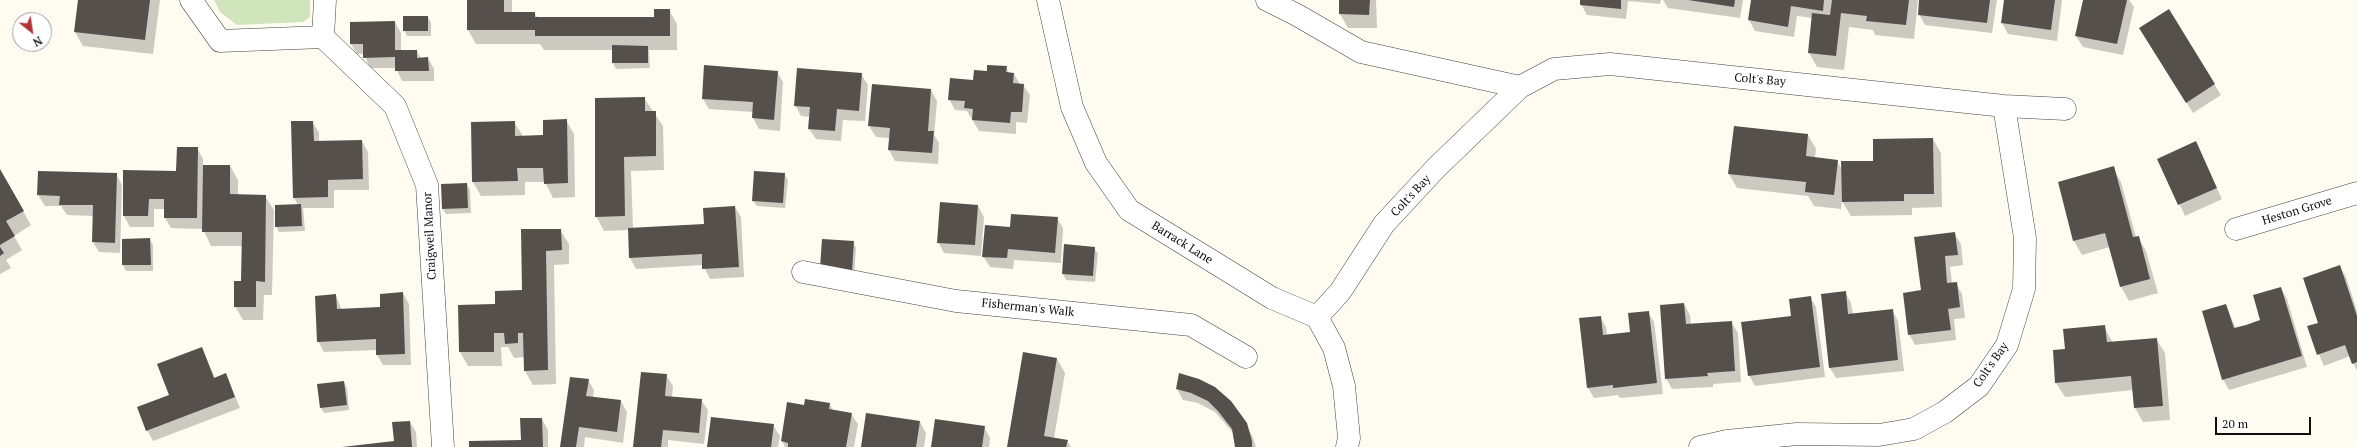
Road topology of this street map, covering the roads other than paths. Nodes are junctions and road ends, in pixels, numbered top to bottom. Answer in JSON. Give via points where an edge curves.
{"nodes":[{"id":1,"x":191,"y":0,"type":"edge"},
{"id":2,"x":325,"y":0,"type":"edge"},
{"id":3,"x":1048,"y":0,"type":"edge"},
{"id":4,"x":1267,"y":0,"type":"edge"},
{"id":5,"x":323,"y":37,"type":"junction"},
{"id":6,"x":1520,"y":87,"type":"junction"},
{"id":7,"x":2004,"y":106,"type":"junction"},
{"id":8,"x":2065,"y":109,"type":"dead end"},
{"id":9,"x":2357,"y":193,"type":"edge"},
{"id":10,"x":2236,"y":229,"type":"dead end"},
{"id":11,"x":803,"y":272,"type":"dead end"},
{"id":12,"x":1317,"y":317,"type":"junction"},
{"id":13,"x":1246,"y":357,"type":"dead end"},
{"id":14,"x":443,"y":447,"type":"edge"},
{"id":15,"x":1347,"y":447,"type":"edge"},
{"id":16,"x":1700,"y":447,"type":"edge"}],
"edges":[{"from":1,"to":5,"type":"street","via":[[220,41]]},
{"from":2,"to":5,"type":"street"},
{"from":3,"to":12,"type":"street","name":"Barrack Lane","via":[[1072,107],[1096,163],[1129,210],[1272,298]]},
{"from":4,"to":6,"type":"street","via":[[1361,52]]},
{"from":5,"to":14,"type":"street","name":"Craigweil Manor","via":[[395,106],[427,186]]},
{"from":6,"to":7,"type":"street","name":"Colt's Bay","via":[[1554,69],[1610,64]]},
{"from":6,"to":12,"type":"street","name":"Colt's Bay","via":[[1436,168],[1384,224],[1340,292]]},
{"from":7,"to":8,"type":"street","name":"Colt's Bay"},
{"from":7,"to":16,"type":"street","name":"Colt's Bay","via":[[2025,238],[2024,289],[2007,345],[1979,386],[1945,412],[1914,429],[1879,435],[1798,434],[1727,441]]},
{"from":9,"to":10,"type":"street","name":"Heston Grove"},
{"from":11,"to":13,"type":"street","name":"Fisherman's Walk","via":[[956,301],[1191,325]]},
{"from":12,"to":15,"type":"street","via":[[1334,348],[1344,386],[1349,438]]}]}
